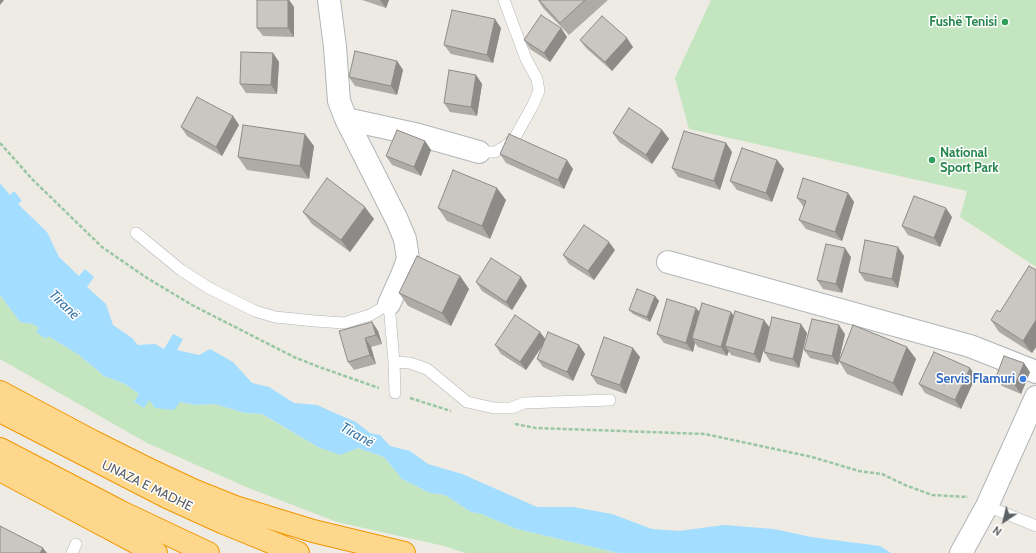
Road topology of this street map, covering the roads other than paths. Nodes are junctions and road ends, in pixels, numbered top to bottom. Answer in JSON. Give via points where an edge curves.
{"nodes":[{"id":1,"x":328,"y":0,"type":"edge"},
{"id":2,"x":504,"y":0,"type":"edge"},
{"id":3,"x":346,"y":119,"type":"junction"},
{"id":4,"x":479,"y":152,"type":"joint"},
{"id":5,"x":136,"y":233,"type":"dead end"},
{"id":6,"x":668,"y":262,"type":"dead end"},
{"id":7,"x":389,"y":304,"type":"junction"},
{"id":8,"x":394,"y":362,"type":"junction"},
{"id":9,"x":1036,"y":372,"type":"edge"},
{"id":10,"x":0,"y":392,"type":"edge"},
{"id":11,"x":395,"y":393,"type":"road end"},
{"id":12,"x":1036,"y":397,"type":"edge"},
{"id":13,"x":610,"y":400,"type":"dead end"},
{"id":14,"x":0,"y":411,"type":"edge"},
{"id":15,"x":0,"y":449,"type":"edge"},
{"id":16,"x":0,"y":470,"type":"edge"},
{"id":17,"x":984,"y":513,"type":"junction"},
{"id":18,"x":1036,"y":526,"type":"edge"},
{"id":19,"x":156,"y":553,"type":"edge"},
{"id":20,"x":208,"y":553,"type":"edge"},
{"id":21,"x":298,"y":553,"type":"edge"},
{"id":22,"x":404,"y":553,"type":"edge"},
{"id":23,"x":961,"y":553,"type":"edge"}],
"edges":[{"from":1,"to":3,"type":"street","via":[[339,101]]},
{"from":2,"to":4,"type":"lane","via":[[526,59],[537,79],[539,91],[514,139],[495,152]]},
{"from":3,"to":4,"type":"street","via":[[419,135]]},
{"from":3,"to":7,"type":"street","via":[[405,239],[408,259]]},
{"from":5,"to":7,"type":"lane","via":[[181,270],[209,288],[255,311],[275,317],[344,323],[370,315]]},
{"from":6,"to":9,"type":"street","via":[[970,346]]},
{"from":7,"to":8,"type":"lane"},
{"from":8,"to":11,"type":"lane"},
{"from":8,"to":13,"type":"lane","via":[[410,363],[427,369],[467,402],[481,406],[511,408],[524,403]]},
{"from":10,"to":22,"type":"highway","via":[[152,471],[229,504],[313,531]]},
{"from":12,"to":17,"type":"street"},
{"from":14,"to":21,"type":"highway","name":"UNAZA E MADHE","via":[[167,497]]},
{"from":15,"to":20,"type":"highway","via":[[67,485]]},
{"from":16,"to":19,"type":"highway"},
{"from":17,"to":18,"type":"lane"},
{"from":17,"to":23,"type":"street"}]}
